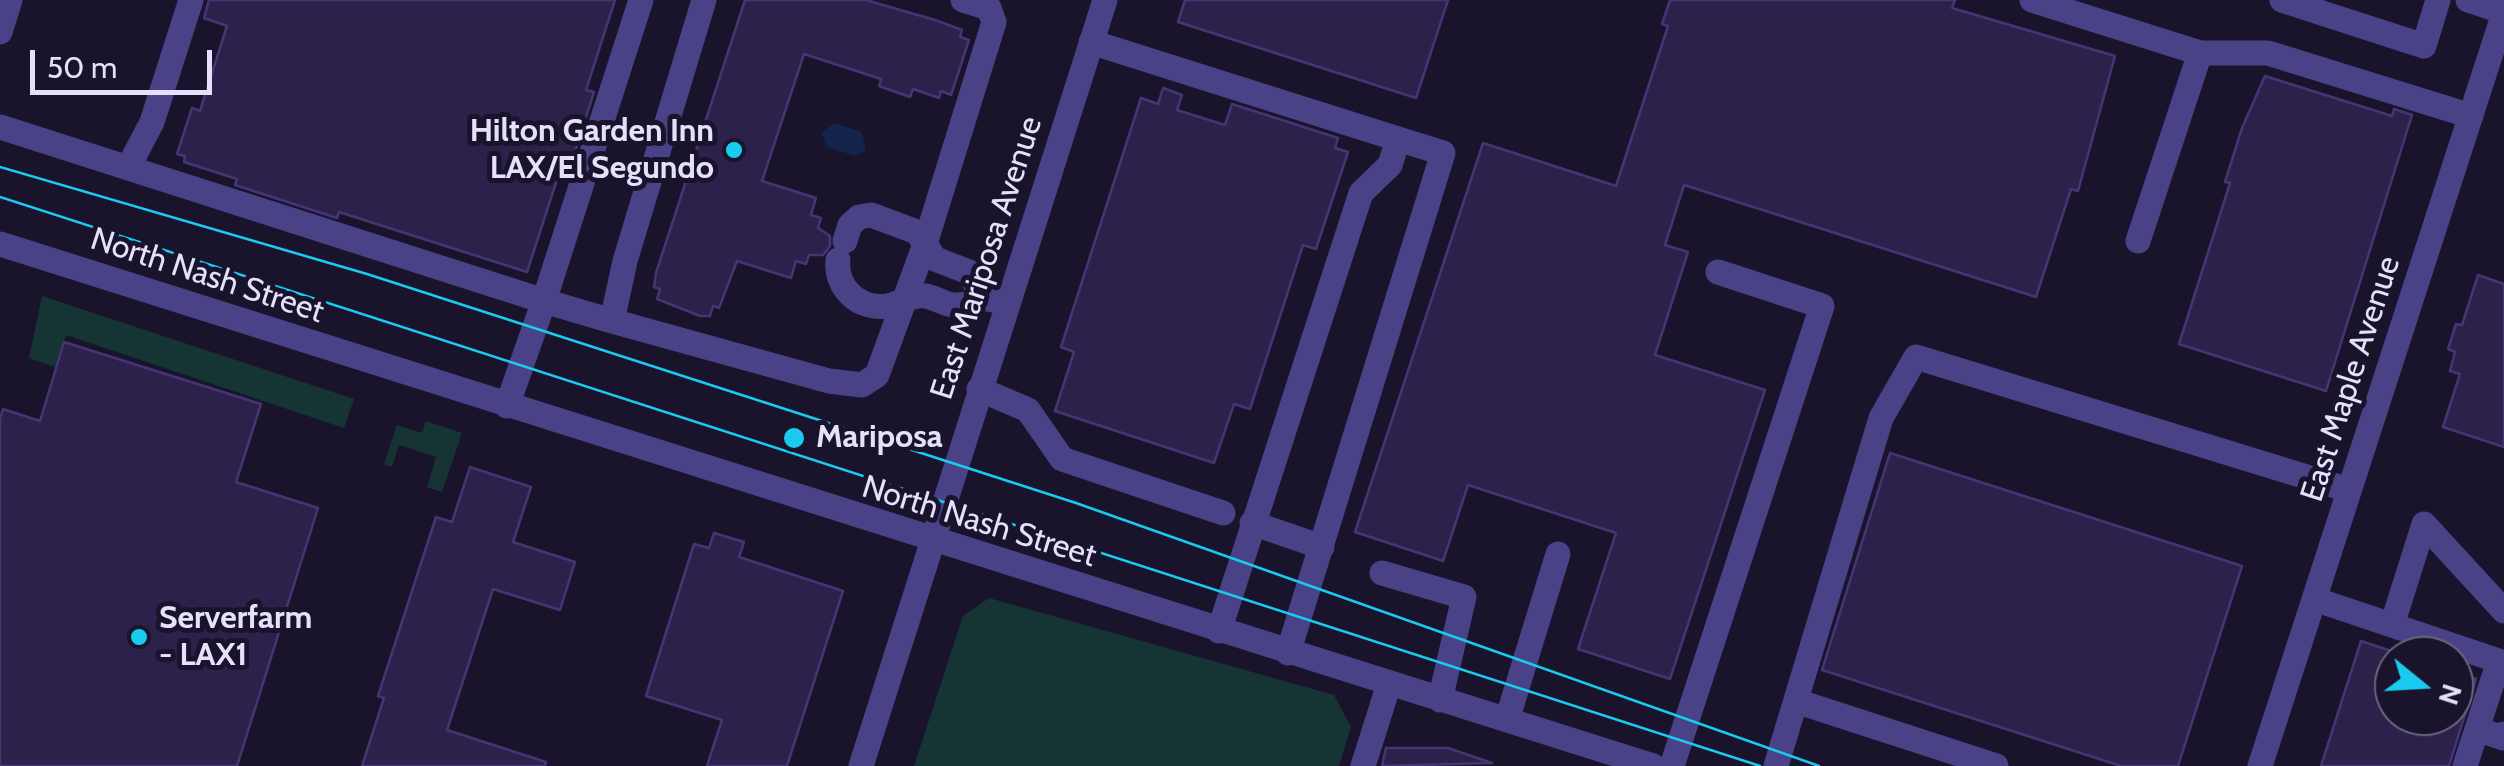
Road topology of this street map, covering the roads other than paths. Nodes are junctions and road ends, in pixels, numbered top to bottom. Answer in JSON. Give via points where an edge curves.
{"nodes":[{"id":1,"x":10,"y":0,"type":"edge"},
{"id":2,"x":190,"y":0,"type":"edge"},
{"id":3,"x":641,"y":0,"type":"edge"},
{"id":4,"x":704,"y":0,"type":"edge"},
{"id":5,"x":963,"y":0,"type":"edge"},
{"id":6,"x":1105,"y":0,"type":"edge"},
{"id":7,"x":2032,"y":0,"type":"edge"},
{"id":8,"x":2282,"y":0,"type":"edge"},
{"id":9,"x":2438,"y":0,"type":"edge"},
{"id":10,"x":2468,"y":0,"type":"edge"},
{"id":11,"x":2503,"y":18,"type":"edge"},
{"id":12,"x":0,"y":32,"type":"edge"},
{"id":13,"x":1092,"y":42,"type":"junction"},
{"id":14,"x":2200,"y":54,"type":"junction"},
{"id":15,"x":2471,"y":116,"type":"junction"},
{"id":16,"x":0,"y":127,"type":"edge"},
{"id":17,"x":1398,"y":139,"type":"junction"},
{"id":18,"x":129,"y":166,"type":"junction"},
{"id":19,"x":2138,"y":241,"type":"dead end"},
{"id":20,"x":0,"y":244,"type":"edge"},
{"id":21,"x":925,"y":244,"type":"junction"},
{"id":22,"x":1718,"y":272,"type":"dead end"},
{"id":23,"x":981,"y":296,"type":"junction"},
{"id":24,"x":544,"y":301,"type":"junction"},
{"id":25,"x":904,"y":302,"type":"junction"},
{"id":26,"x":1007,"y":304,"type":"junction"},
{"id":27,"x":612,"y":321,"type":"junction"},
{"id":28,"x":980,"y":389,"type":"junction"},
{"id":29,"x":507,"y":406,"type":"junction"},
{"id":30,"x":2349,"y":490,"type":"junction"},
{"id":31,"x":1223,"y":513,"type":"dead end"},
{"id":32,"x":1252,"y":523,"type":"junction"},
{"id":33,"x":930,"y":541,"type":"junction"},
{"id":34,"x":1322,"y":547,"type":"junction"},
{"id":35,"x":1558,"y":554,"type":"dead end"},
{"id":36,"x":1382,"y":573,"type":"dead end"},
{"id":37,"x":2314,"y":598,"type":"junction"},
{"id":38,"x":2504,"y":610,"type":"edge"},
{"id":39,"x":2392,"y":625,"type":"junction"},
{"id":40,"x":1218,"y":631,"type":"junction"},
{"id":41,"x":1288,"y":652,"type":"junction"},
{"id":42,"x":2502,"y":654,"type":"edge"},
{"id":43,"x":1390,"y":684,"type":"junction"},
{"id":44,"x":1440,"y":700,"type":"junction"},
{"id":45,"x":1796,"y":701,"type":"junction"},
{"id":46,"x":1506,"y":720,"type":"junction"},
{"id":47,"x":2477,"y":729,"type":"junction"},
{"id":48,"x":2504,"y":734,"type":"edge"},
{"id":49,"x":861,"y":766,"type":"edge"},
{"id":50,"x":1363,"y":766,"type":"edge"},
{"id":51,"x":1654,"y":766,"type":"edge"},
{"id":52,"x":1672,"y":766,"type":"edge"},
{"id":53,"x":1776,"y":766,"type":"edge"},
{"id":54,"x":1996,"y":766,"type":"edge"},
{"id":55,"x":2260,"y":766,"type":"edge"},
{"id":56,"x":2465,"y":766,"type":"edge"}],
"edges":[{"from":1,"to":12,"type":"street"},
{"from":2,"to":18,"type":"street","via":[[152,122]]},
{"from":3,"to":24,"type":"street"},
{"from":4,"to":27,"type":"street"},
{"from":5,"to":21,"type":"street","via":[[989,8],[994,22]]},
{"from":6,"to":13,"type":"street","name":"East Mariposa Avenue"},
{"from":7,"to":14,"type":"street"},
{"from":8,"to":9,"type":"street","via":[[2424,46]]},
{"from":10,"to":11,"type":"street"},
{"from":11,"to":15,"type":"street","name":"East Maple Avenue"},
{"from":13,"to":17,"type":"street"},
{"from":13,"to":26,"type":"street","name":"East Mariposa Avenue"},
{"from":14,"to":15,"type":"street","via":[[2268,53]]},
{"from":14,"to":19,"type":"street"},
{"from":15,"to":30,"type":"street","name":"East Maple Avenue"},
{"from":16,"to":18,"type":"street"},
{"from":17,"to":32,"type":"street","via":[[1390,166],[1361,192]]},
{"from":17,"to":34,"type":"street","via":[[1443,153]]},
{"from":18,"to":24,"type":"street"},
{"from":20,"to":29,"type":"street","name":"North Nash Street"},
{"from":21,"to":23,"type":"street","via":[[935,259],[969,272]]},
{"from":21,"to":25,"type":"street"},
{"from":21,"to":25,"type":"street","via":[[917,232],[871,214],[850,225],[837,274],[843,288],[882,307]]},
{"from":22,"to":52,"type":"street","via":[[1822,306]]},
{"from":23,"to":25,"type":"street","via":[[956,305],[924,296]]},
{"from":23,"to":26,"type":"street"},
{"from":24,"to":27,"type":"street"},
{"from":24,"to":29,"type":"street"},
{"from":25,"to":27,"type":"street","via":[[877,375],[862,384],[829,381]]},
{"from":26,"to":28,"type":"street","name":"East Mariposa Avenue"},
{"from":28,"to":31,"type":"street","via":[[1028,410],[1062,459]]},
{"from":28,"to":33,"type":"street","name":"East Mariposa Avenue"},
{"from":29,"to":33,"type":"street","name":"North Nash Street"},
{"from":30,"to":37,"type":"street","name":"East Maple Avenue"},
{"from":30,"to":45,"type":"street","via":[[1916,358],[1881,418]]},
{"from":32,"to":34,"type":"street"},
{"from":32,"to":40,"type":"street"},
{"from":33,"to":40,"type":"street","name":"North Nash Street"},
{"from":33,"to":49,"type":"street","name":"East Mariposa Avenue"},
{"from":34,"to":41,"type":"street"},
{"from":35,"to":46,"type":"street"},
{"from":36,"to":44,"type":"street","via":[[1464,597]]},
{"from":37,"to":39,"type":"street"},
{"from":37,"to":55,"type":"street","name":"East Maple Avenue"},
{"from":38,"to":39,"type":"street","via":[[2424,524]]},
{"from":39,"to":42,"type":"street"},
{"from":40,"to":41,"type":"street","name":"North Nash Street"},
{"from":41,"to":43,"type":"street","name":"North Nash Street"},
{"from":42,"to":47,"type":"street"},
{"from":43,"to":44,"type":"street","name":"North Nash Street"},
{"from":43,"to":50,"type":"street"},
{"from":44,"to":46,"type":"street","name":"North Nash Street"},
{"from":45,"to":53,"type":"street"},
{"from":45,"to":54,"type":"street"},
{"from":46,"to":51,"type":"street","name":"North Nash Street"},
{"from":47,"to":48,"type":"street"},
{"from":47,"to":56,"type":"street"}]}
